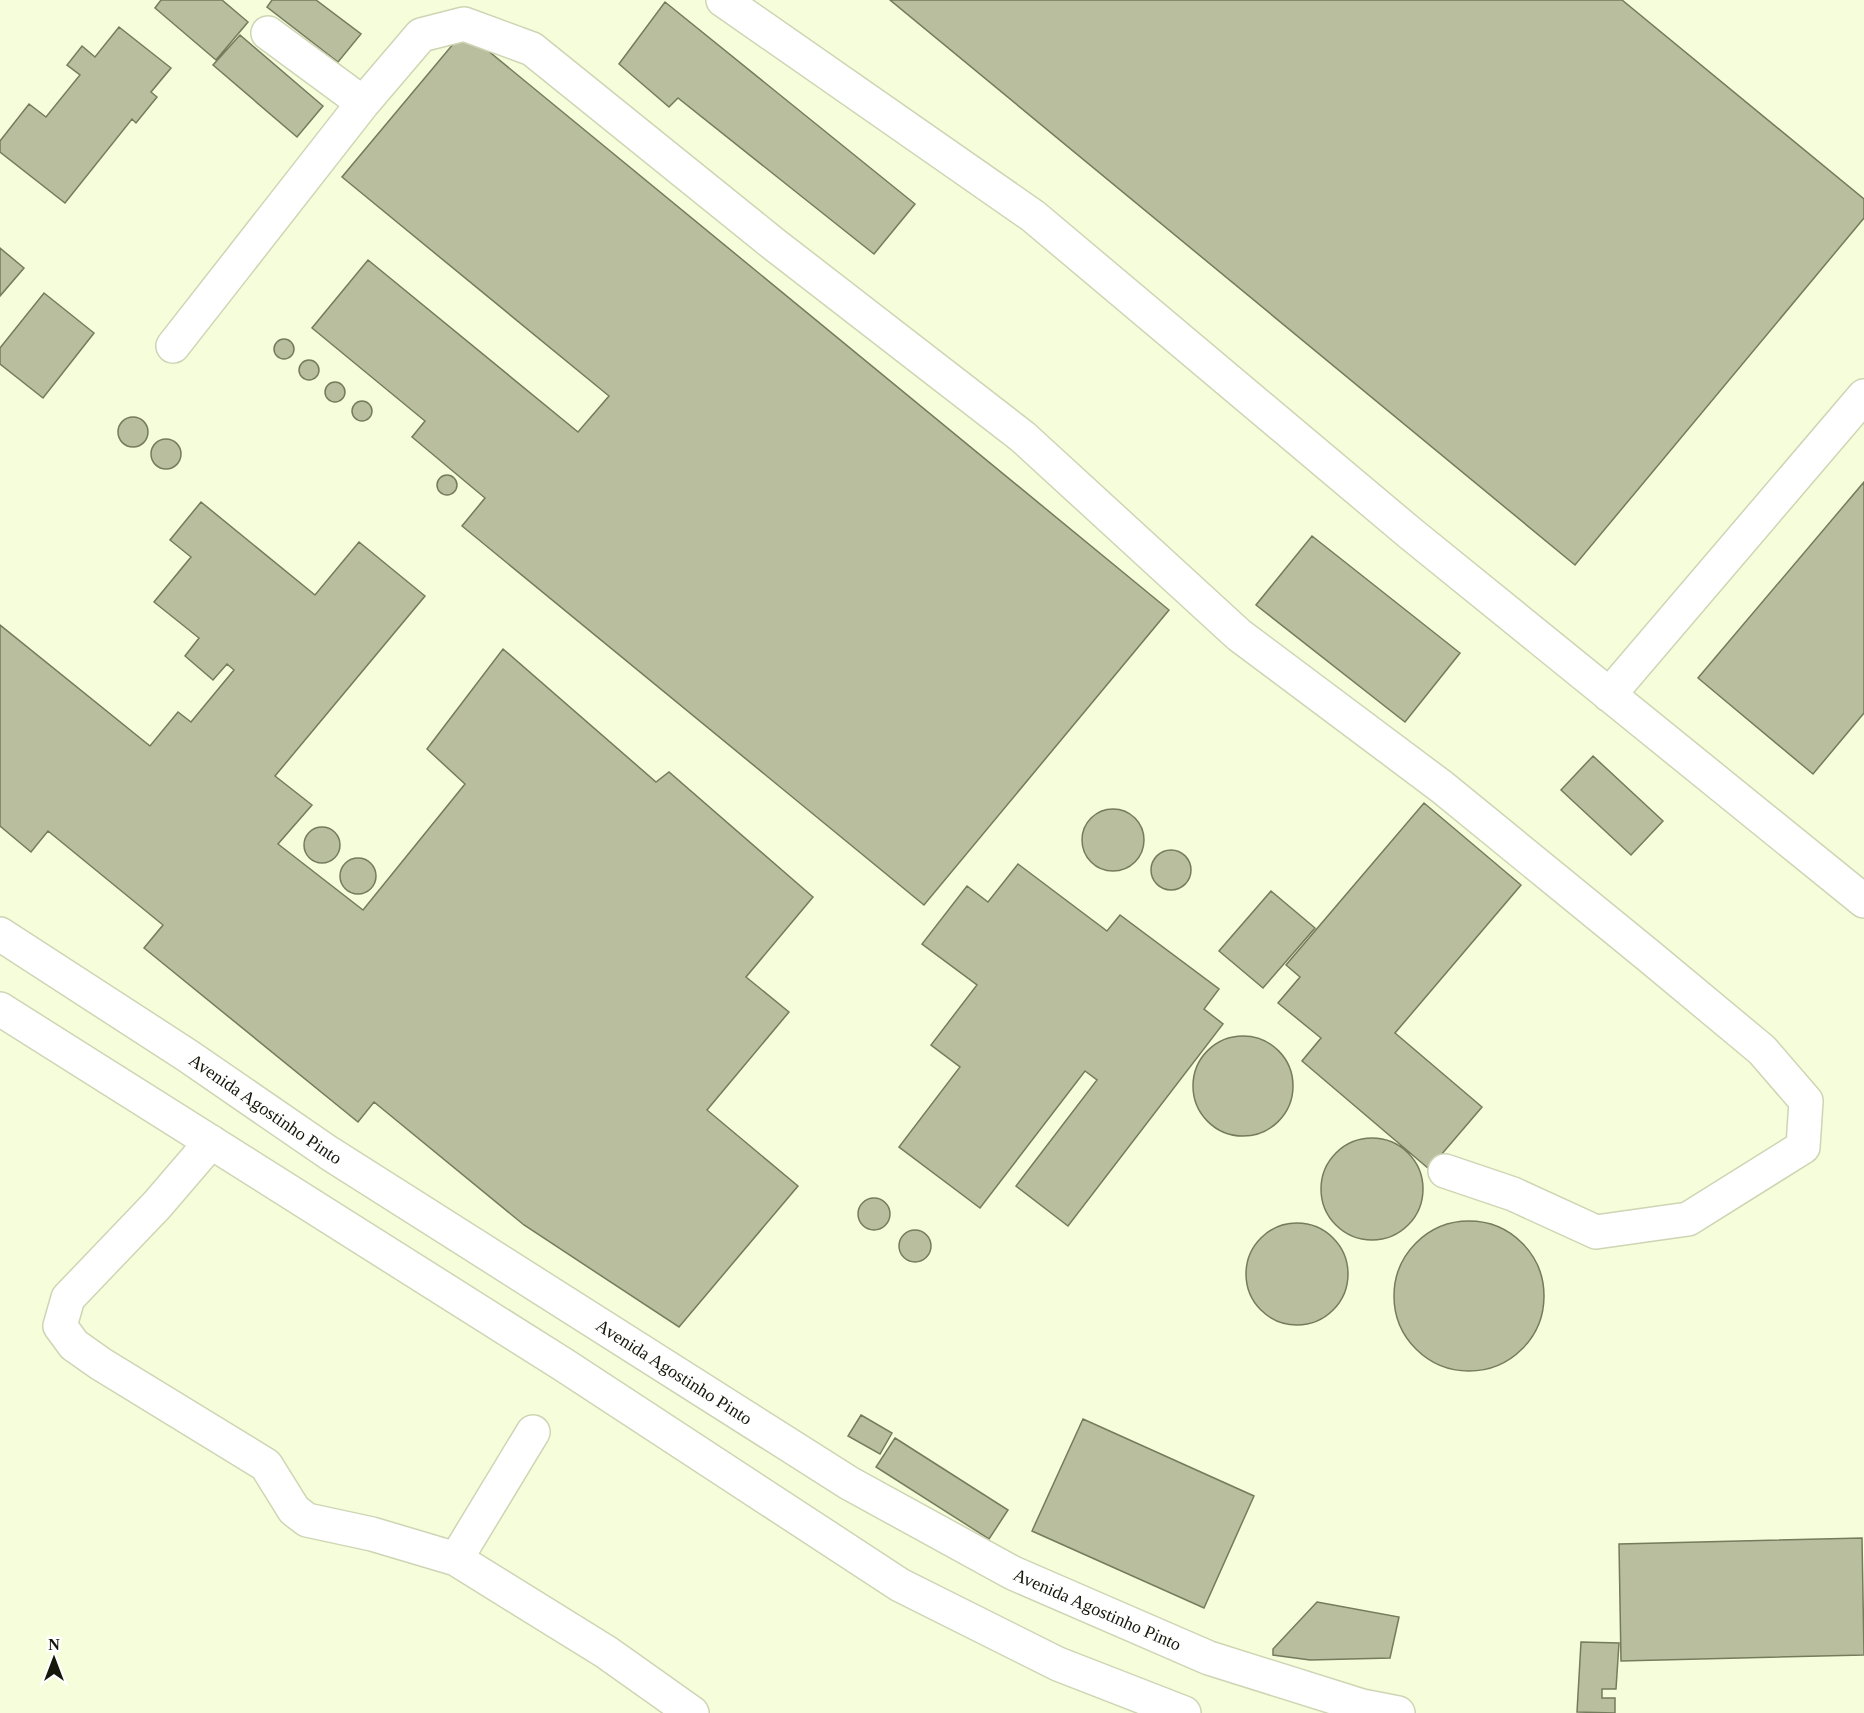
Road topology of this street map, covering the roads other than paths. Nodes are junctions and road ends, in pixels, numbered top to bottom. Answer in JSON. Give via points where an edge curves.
{"nodes":[{"id":1,"x":723,"y":0,"type":"edge"},
{"id":2,"x":268,"y":33,"type":"dead end"},
{"id":3,"x":363,"y":103,"type":"junction"},
{"id":4,"x":173,"y":346,"type":"dead end"},
{"id":5,"x":1864,"y":396,"type":"edge"},
{"id":6,"x":1609,"y":695,"type":"junction"},
{"id":7,"x":1859,"y":888,"type":"edge"},
{"id":8,"x":0,"y":934,"type":"edge"},
{"id":9,"x":0,"y":1009,"type":"edge"},
{"id":10,"x":211,"y":1142,"type":"junction"},
{"id":11,"x":1445,"y":1171,"type":"dead end"},
{"id":12,"x":533,"y":1432,"type":"dead end"},
{"id":13,"x":456,"y":1559,"type":"junction"},
{"id":14,"x":692,"y":1713,"type":"edge"},
{"id":15,"x":1184,"y":1713,"type":"edge"},
{"id":16,"x":1398,"y":1713,"type":"edge"}],
"edges":[{"from":1,"to":6,"type":"main road","via":[[1033,216]]},
{"from":2,"to":3,"type":"main road"},
{"from":3,"to":4,"type":"main road"},
{"from":3,"to":11,"type":"main road","via":[[422,35],[464,24],[532,49],[775,245],[1023,437],[1239,634],[1442,787],[1649,956],[1762,1050],[1806,1101],[1803,1147],[1688,1219],[1596,1232],[1513,1194]]},
{"from":5,"to":6,"type":"main road"},
{"from":6,"to":7,"type":"main road"},
{"from":8,"to":16,"type":"main road","name":"Avenida Agostinho Pinto","via":[[329,1153],[849,1483],[1013,1573],[1209,1658],[1362,1706]]},
{"from":9,"to":10,"type":"main road"},
{"from":10,"to":13,"type":"main road","via":[[68,1298],[60,1326],[74,1345],[101,1364],[266,1465],[294,1510],[307,1520]]},
{"from":10,"to":15,"type":"main road","via":[[564,1365],[900,1585],[1058,1664]]},
{"from":12,"to":13,"type":"main road"},
{"from":13,"to":14,"type":"main road","via":[[606,1652]]}]}
